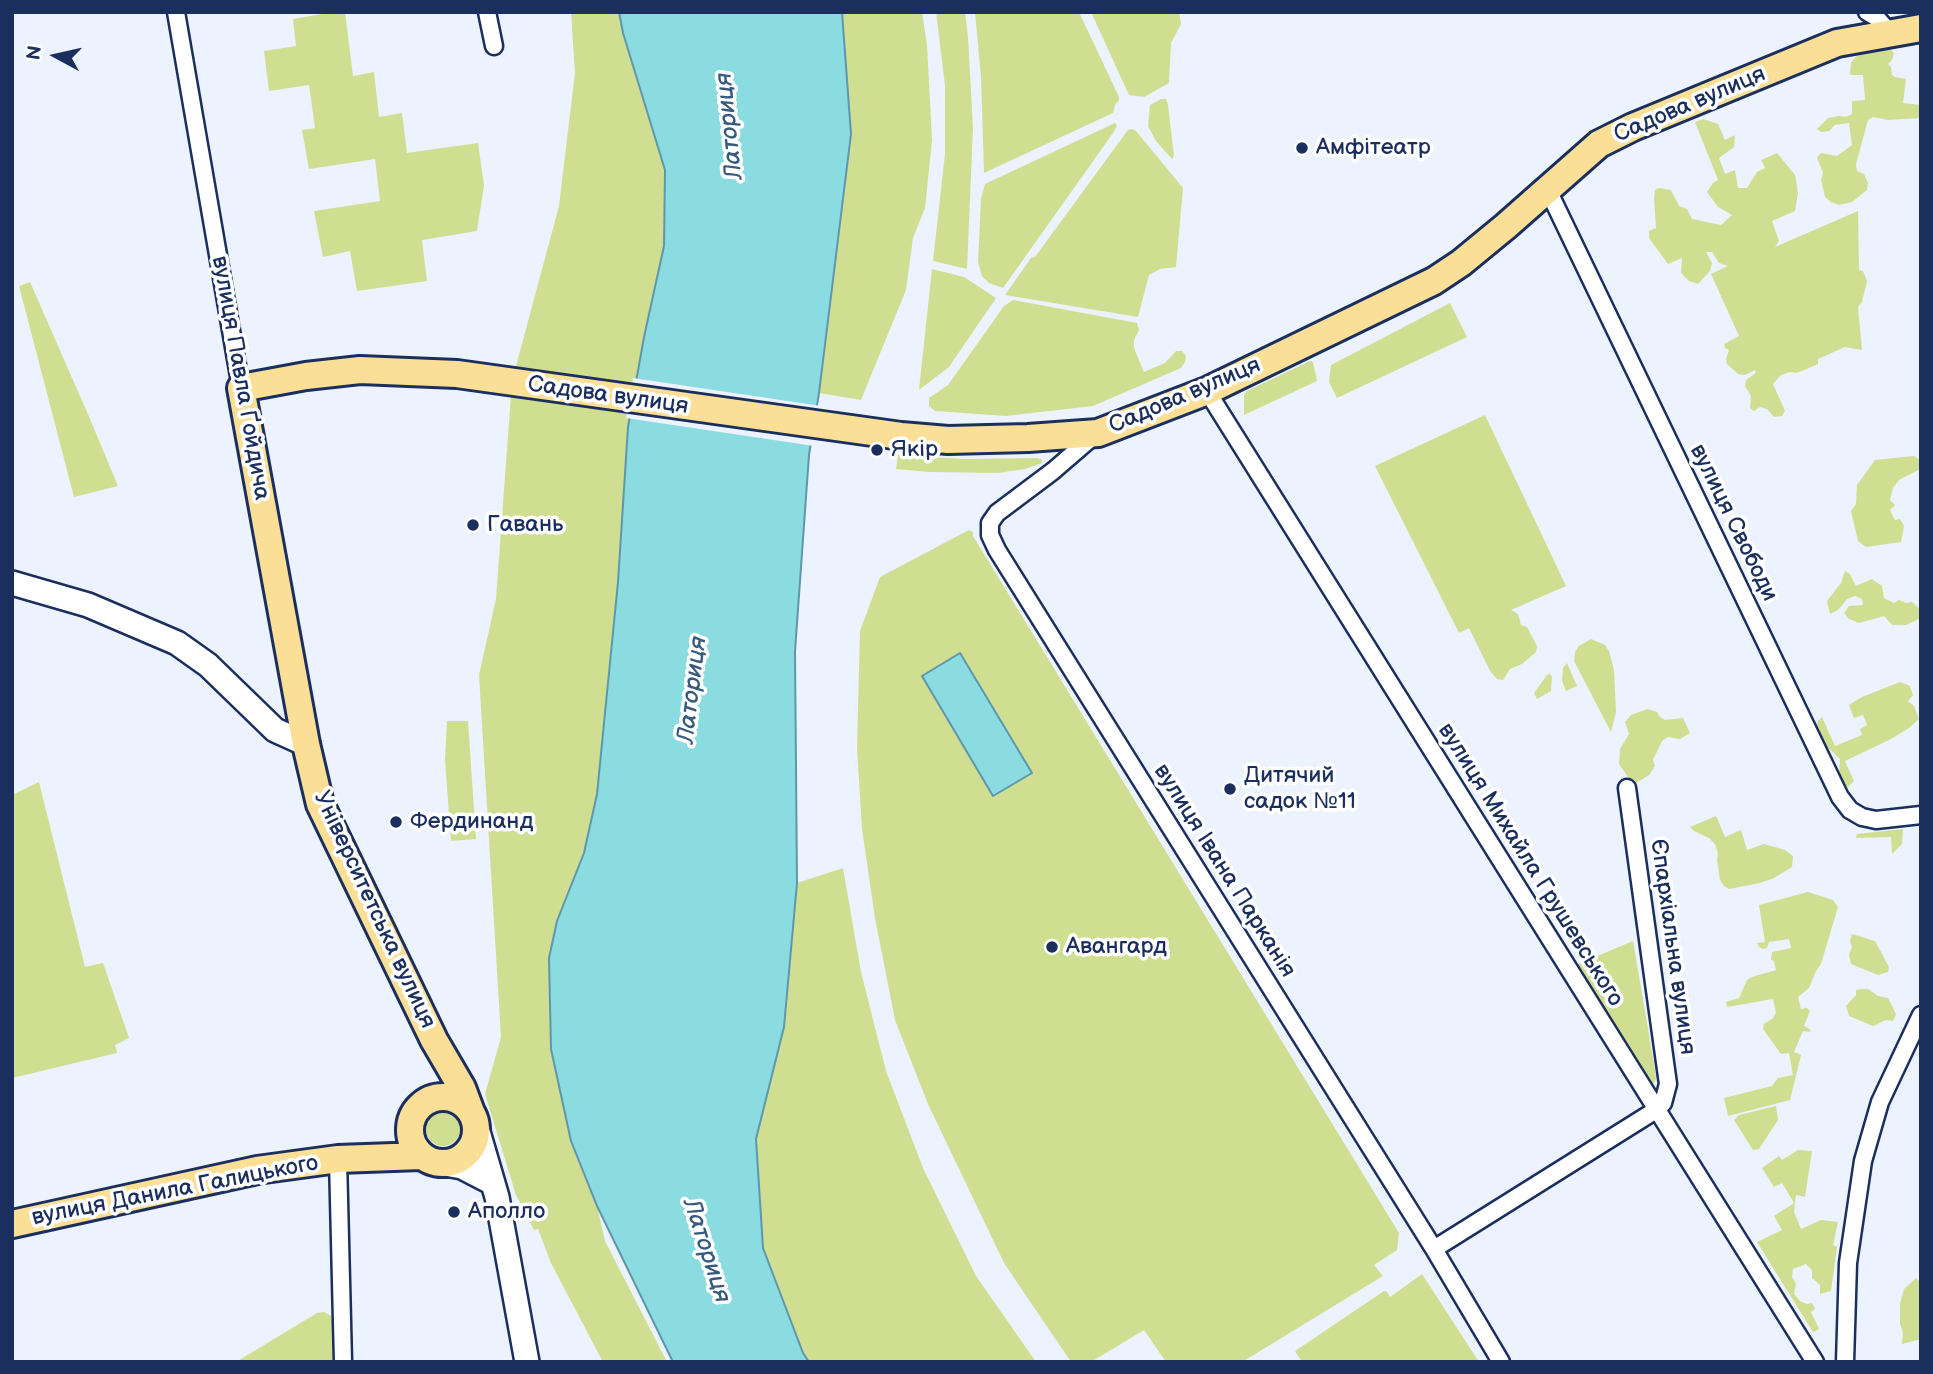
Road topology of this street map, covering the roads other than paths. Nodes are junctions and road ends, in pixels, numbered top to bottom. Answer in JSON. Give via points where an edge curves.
{"nodes":[{"id":1,"x":176,"y":12,"type":"edge"},
{"id":2,"x":487,"y":12,"type":"edge"},
{"id":3,"x":1867,"y":12,"type":"edge"},
{"id":4,"x":1921,"y":28,"type":"edge"},
{"id":5,"x":1891,"y":33,"type":"junction"},
{"id":6,"x":494,"y":46,"type":"dead end"},
{"id":7,"x":1547,"y":188,"type":"junction"},
{"id":8,"x":241,"y":388,"type":"junction"},
{"id":9,"x":1207,"y":390,"type":"junction"},
{"id":10,"x":1098,"y":433,"type":"junction"},
{"id":11,"x":12,"y":583,"type":"edge"},
{"id":12,"x":306,"y":744,"type":"junction"},
{"id":13,"x":1627,"y":788,"type":"dead end"},
{"id":14,"x":1921,"y":815,"type":"edge"},
{"id":15,"x":1921,"y":1015,"type":"edge"},
{"id":16,"x":434,"y":1040,"type":"junction"},
{"id":17,"x":417,"y":1110,"type":"junction"},
{"id":18,"x":1656,"y":1110,"type":"junction"},
{"id":19,"x":474,"y":1118,"type":"junction"},
{"id":20,"x":338,"y":1159,"type":"junction"},
{"id":21,"x":433,"y":1160,"type":"junction"},
{"id":22,"x":493,"y":1183,"type":"junction"},
{"id":23,"x":12,"y":1224,"type":"edge"},
{"id":24,"x":1434,"y":1249,"type":"junction"},
{"id":25,"x":343,"y":1362,"type":"edge"},
{"id":26,"x":527,"y":1362,"type":"edge"},
{"id":27,"x":1501,"y":1362,"type":"edge"},
{"id":28,"x":1815,"y":1362,"type":"edge"},
{"id":29,"x":1845,"y":1362,"type":"edge"}],
"edges":[{"from":1,"to":8,"type":"street","name":"вулиця Павла Ґойдича"},
{"from":2,"to":6,"type":"street"},
{"from":3,"to":5,"type":"street"},
{"from":4,"to":5,"type":"main road","name":"Садова вулиця"},
{"from":5,"to":7,"type":"main road","name":"Садова вулиця","via":[[1837,43],[1633,127],[1599,145]]},
{"from":7,"to":9,"type":"main road","name":"Садова вулиця","via":[[1434,281]]},
{"from":7,"to":14,"type":"street","name":"вулиця Свободи","via":[[1840,797],[1862,817]]},
{"from":8,"to":10,"type":"main road","name":"Садова вулиця","via":[[360,370],[457,374],[948,440]]},
{"from":8,"to":12,"type":"main road","name":"вулиця Павла Ґойдича"},
{"from":9,"to":10,"type":"main road","name":"Садова вулиця"},
{"from":9,"to":18,"type":"street","name":"вулиця Михайла Грушевського"},
{"from":10,"to":24,"type":"street","name":"вулиця Івана Парканія","via":[[997,513],[990,523],[990,535]]},
{"from":11,"to":12,"type":"street","via":[[88,605],[177,643],[208,665],[275,730]]},
{"from":12,"to":16,"type":"main road","name":"Університетська вулиця","via":[[320,804]]},
{"from":13,"to":18,"type":"street","name":"Єпархіальна вулиця","via":[[1668,1084]]},
{"from":15,"to":29,"type":"street","via":[[1880,1102],[1863,1161],[1848,1263]]},
{"from":16,"to":17,"type":"main road","name":"Університетська вулиця","via":[[434,1063]]},
{"from":16,"to":19,"type":"main road","name":"Університетська вулиця"},
{"from":17,"to":19,"type":"main road","via":[[431,1098],[442,1096],[463,1103]]},
{"from":17,"to":20,"type":"main road","name":"вулиця Данила Галицького","via":[[395,1136]]},
{"from":17,"to":21,"type":"main road","via":[[410,1137],[414,1148]]},
{"from":18,"to":24,"type":"street"},
{"from":18,"to":28,"type":"street","name":"вулиця Михайла Грушевського"},
{"from":19,"to":21,"type":"main road","via":[[476,1136],[465,1155],[456,1161]]},
{"from":19,"to":22,"type":"street","name":"Університетська вулиця"},
{"from":20,"to":21,"type":"main road","name":"вулиця Данила Галицького"},
{"from":20,"to":23,"type":"main road","name":"вулиця Данила Галицького","via":[[257,1170]]},
{"from":20,"to":25,"type":"street"},
{"from":21,"to":22,"type":"street","via":[[462,1167]]},
{"from":22,"to":26,"type":"street","name":"Університетська вулиця"},
{"from":24,"to":27,"type":"street","name":"вулиця Івана Парканія"}]}
